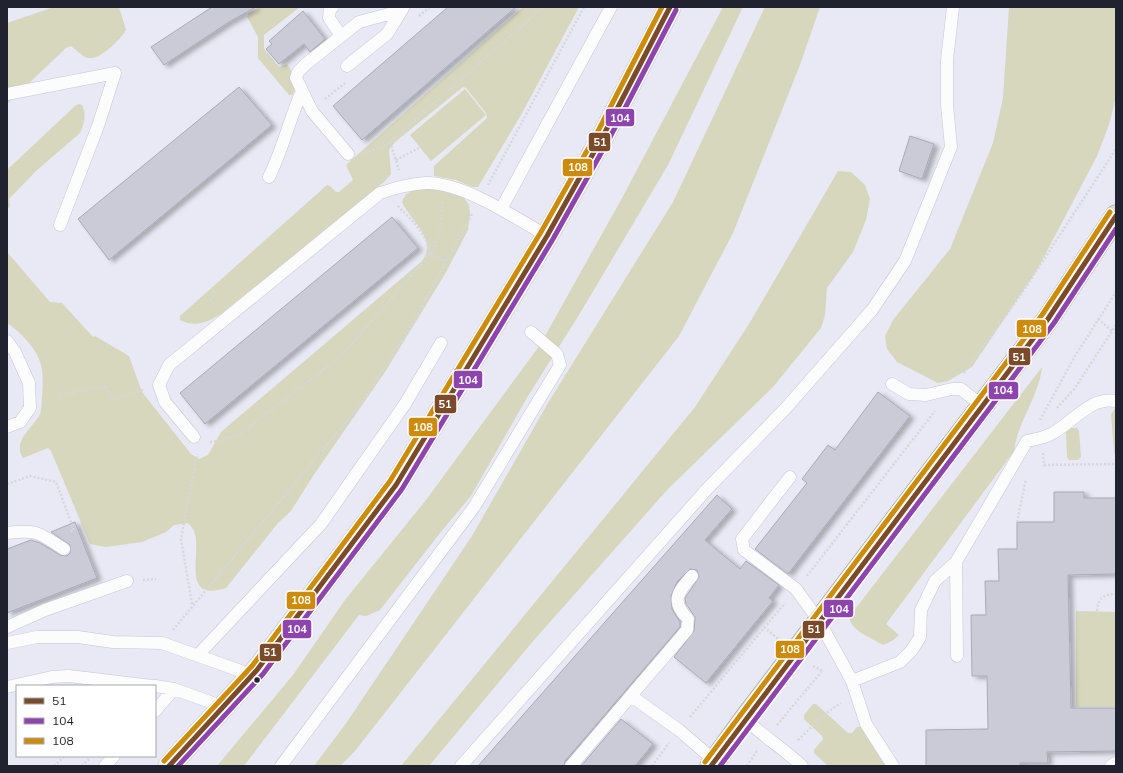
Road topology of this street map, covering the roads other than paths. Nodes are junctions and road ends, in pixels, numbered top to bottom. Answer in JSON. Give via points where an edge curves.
{"nodes":[{"id":1,"x":333,"y":7,"type":"edge"},
{"id":2,"x":611,"y":7,"type":"edge"},
{"id":3,"x":670,"y":7,"type":"edge"},
{"id":4,"x":953,"y":7,"type":"edge"},
{"id":5,"x":402,"y":9,"type":"edge"},
{"id":6,"x":341,"y":36,"type":"junction"},
{"id":7,"x":348,"y":72,"type":"road end"},
{"id":8,"x":302,"y":91,"type":"junction"},
{"id":9,"x":7,"y":94,"type":"edge"},
{"id":10,"x":348,"y":154,"type":"road end"},
{"id":11,"x":269,"y":177,"type":"dead end"},
{"id":12,"x":502,"y":210,"type":"junction"},
{"id":13,"x":1116,"y":216,"type":"edge"},
{"id":14,"x":60,"y":225,"type":"dead end"},
{"id":15,"x":547,"y":236,"type":"junction"},
{"id":16,"x":530,"y":332,"type":"dead end"},
{"id":17,"x":7,"y":341,"type":"edge"},
{"id":18,"x":441,"y":343,"type":"dead end"},
{"id":19,"x":892,"y":384,"type":"dead end"},
{"id":20,"x":1116,"y":401,"type":"edge"},
{"id":21,"x":981,"y":405,"type":"junction"},
{"id":22,"x":7,"y":427,"type":"edge"},
{"id":23,"x":200,"y":440,"type":"road end"},
{"id":24,"x":790,"y":477,"type":"dead end"},
{"id":25,"x":7,"y":533,"type":"edge"},
{"id":26,"x":64,"y":549,"type":"dead end"},
{"id":27,"x":956,"y":562,"type":"junction"},
{"id":28,"x":692,"y":576,"type":"dead end"},
{"id":29,"x":127,"y":581,"type":"dead end"},
{"id":30,"x":819,"y":621,"type":"junction"},
{"id":31,"x":7,"y":627,"type":"edge"},
{"id":32,"x":7,"y":643,"type":"edge"},
{"id":33,"x":198,"y":654,"type":"junction"},
{"id":34,"x":957,"y":656,"type":"dead end"},
{"id":35,"x":252,"y":675,"type":"junction"},
{"id":36,"x":852,"y":681,"type":"junction"},
{"id":37,"x":16,"y":685,"type":"edge"},
{"id":38,"x":144,"y":685,"type":"edge"},
{"id":39,"x":156,"y":686,"type":"edge"},
{"id":40,"x":174,"y":689,"type":"junction"},
{"id":41,"x":631,"y":696,"type":"junction"},
{"id":42,"x":224,"y":707,"type":"junction"},
{"id":43,"x":156,"y":710,"type":"edge"},
{"id":44,"x":745,"y":719,"type":"junction"},
{"id":45,"x":113,"y":757,"type":"edge"},
{"id":46,"x":1116,"y":763,"type":"edge"},
{"id":47,"x":713,"y":764,"type":"edge"},
{"id":48,"x":105,"y":766,"type":"edge"},
{"id":49,"x":170,"y":766,"type":"edge"},
{"id":50,"x":281,"y":766,"type":"edge"},
{"id":51,"x":461,"y":766,"type":"edge"},
{"id":52,"x":571,"y":766,"type":"edge"},
{"id":53,"x":802,"y":766,"type":"edge"},
{"id":54,"x":893,"y":766,"type":"edge"},
{"id":55,"x":1111,"y":766,"type":"edge"}],
"edges":[{"from":1,"to":6,"type":"lane","via":[[330,9],[329,18]]},
{"from":2,"to":12,"type":"lane"},
{"from":3,"to":15,"type":"main road","via":[[603,136]]},
{"from":4,"to":51,"type":"lane","via":[[947,60],[947,106],[951,147],[905,261],[872,310],[800,392],[703,494]]},
{"from":5,"to":6,"type":"lane","via":[[359,22]]},
{"from":5,"to":7,"type":"lane","via":[[387,34]]},
{"from":6,"to":8,"type":"lane","via":[[298,72],[296,78]]},
{"from":8,"to":10,"type":"lane","via":[[312,111]]},
{"from":8,"to":11,"type":"lane","via":[[287,128],[284,144]]},
{"from":9,"to":14,"type":"lane","via":[[115,73],[98,126]]},
{"from":12,"to":15,"type":"lane"},
{"from":12,"to":23,"type":"lane","via":[[459,190],[427,183],[405,185],[380,193],[169,365],[159,385],[165,402]]},
{"from":13,"to":21,"type":"main road","via":[[1048,319]]},
{"from":15,"to":35,"type":"main road","via":[[396,485]]},
{"from":16,"to":50,"type":"lane","via":[[556,354],[560,365],[474,507]]},
{"from":17,"to":22,"type":"lane","via":[[16,352],[29,383],[30,408],[20,422]]},
{"from":18,"to":33,"type":"lane","via":[[404,404],[321,524]]},
{"from":19,"to":21,"type":"lane","via":[[909,394],[926,395],[961,389]]},
{"from":20,"to":27,"type":"lane","via":[[1108,399],[1097,402],[1051,434],[1027,441]]},
{"from":21,"to":30,"type":"main road"},
{"from":24,"to":30,"type":"lane","via":[[742,539],[744,550],[796,589]]},
{"from":25,"to":26,"type":"lane","via":[[28,530]]},
{"from":27,"to":34,"type":"lane"},
{"from":27,"to":36,"type":"lane","via":[[935,581],[921,610],[920,637],[908,656],[900,662]]},
{"from":28,"to":41,"type":"lane","via":[[680,590],[677,599],[681,612],[688,619],[687,630]]},
{"from":29,"to":31,"type":"lane","via":[[45,610]]},
{"from":30,"to":36,"type":"lane"},
{"from":30,"to":44,"type":"main road"},
{"from":32,"to":33,"type":"lane","via":[[44,637],[78,637],[113,642],[162,643]]},
{"from":33,"to":35,"type":"lane"},
{"from":35,"to":42,"type":"main road"},
{"from":36,"to":54,"type":"lane","via":[[866,724]]},
{"from":37,"to":38,"type":"lane","via":[[69,676]]},
{"from":39,"to":40,"type":"lane"},
{"from":40,"to":42,"type":"lane"},
{"from":40,"to":43,"type":"lane"},
{"from":41,"to":47,"type":"lane","via":[[679,730]]},
{"from":41,"to":52,"type":"lane"},
{"from":42,"to":49,"type":"main road"},
{"from":44,"to":47,"type":"main road"},
{"from":44,"to":53,"type":"lane"},
{"from":45,"to":48,"type":"lane"},
{"from":46,"to":55,"type":"lane"}]}
